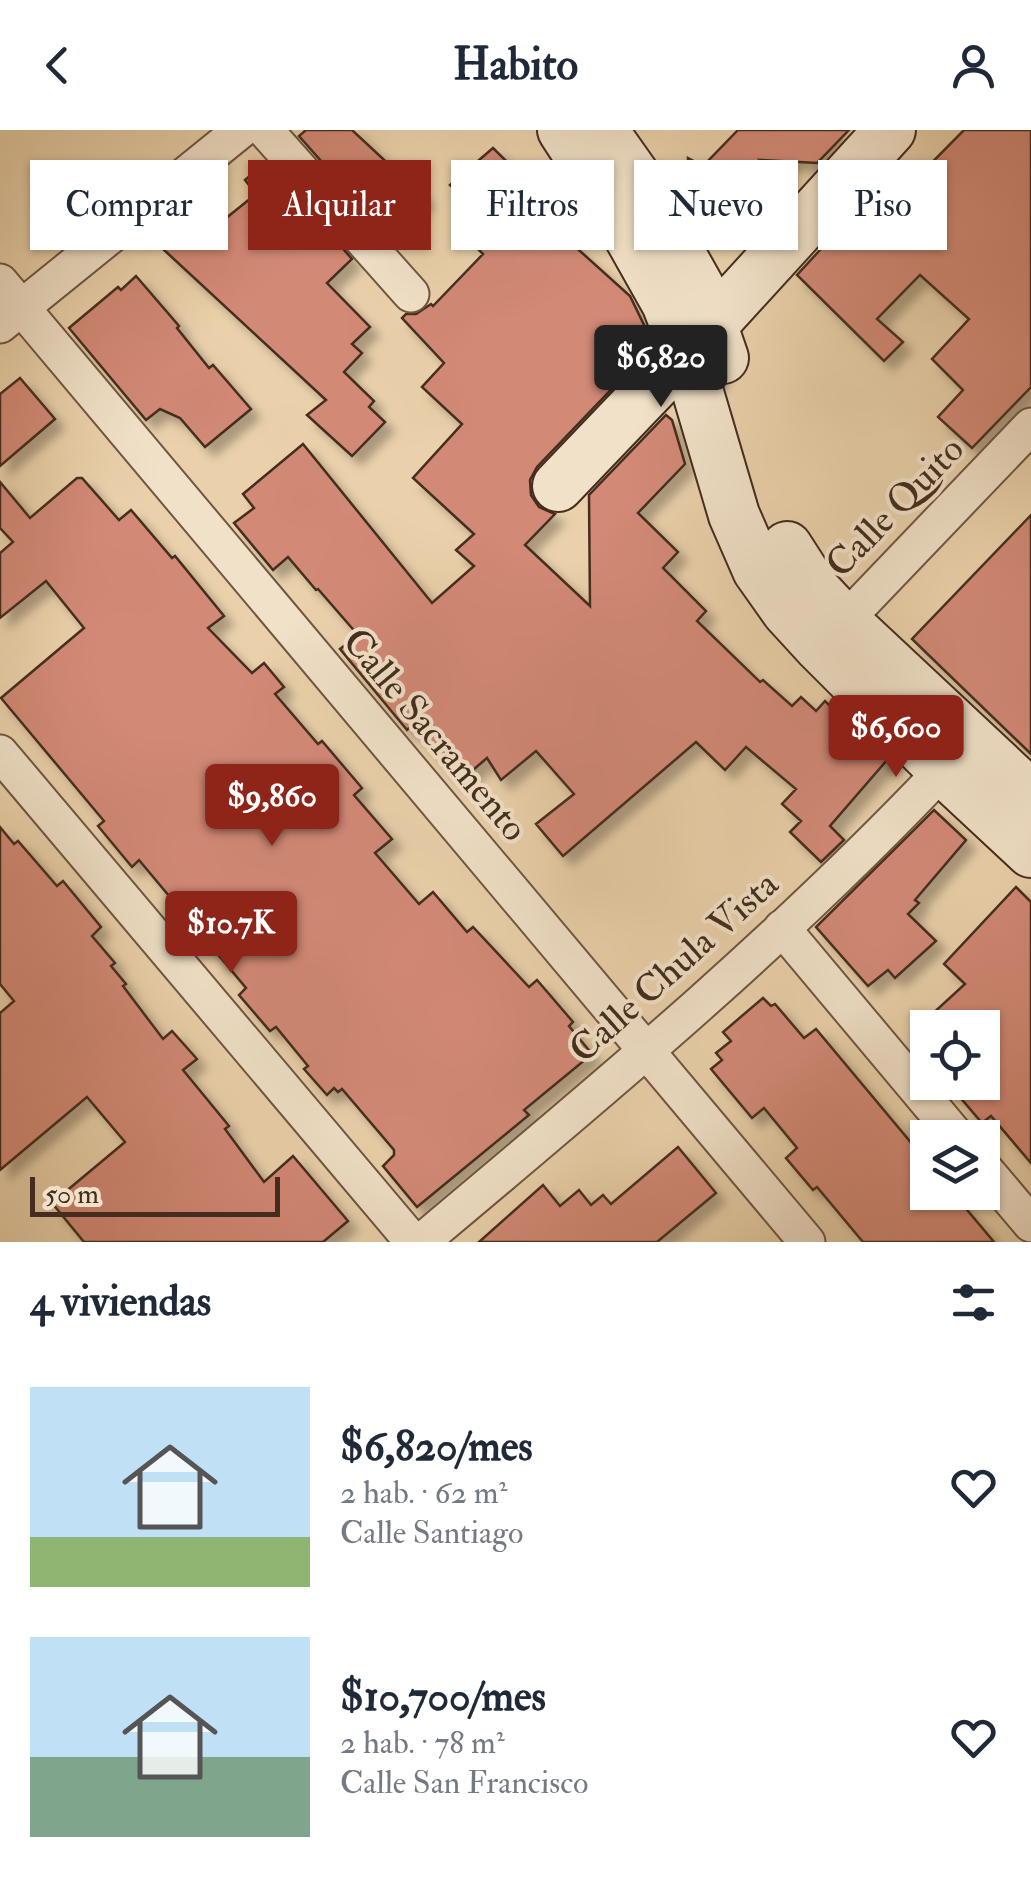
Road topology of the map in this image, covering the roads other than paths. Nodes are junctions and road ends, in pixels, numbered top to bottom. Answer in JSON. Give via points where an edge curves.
{"nodes":[{"id":1,"x":241,"y":130,"type":"edge"},
{"id":2,"x":265,"y":130,"type":"edge"},
{"id":3,"x":563,"y":130,"type":"edge"},
{"id":4,"x":890,"y":130,"type":"edge"},
{"id":5,"x":603,"y":152,"type":"edge"},
{"id":6,"x":411,"y":294,"type":"dead end"},
{"id":7,"x":7,"y":305,"type":"edge"},
{"id":8,"x":699,"y":338,"type":"junction"},
{"id":9,"x":1031,"y":426,"type":"edge"},
{"id":10,"x":558,"y":486,"type":"dead end"},
{"id":11,"x":832,"y":634,"type":"junction"},
{"id":12,"x":0,"y":753,"type":"edge"},
{"id":13,"x":957,"y":755,"type":"junction"},
{"id":14,"x":1031,"y":796,"type":"edge"},
{"id":15,"x":1031,"y":852,"type":"edge"},
{"id":16,"x":782,"y":928,"type":"junction"},
{"id":17,"x":646,"y":1054,"type":"junction"},
{"id":18,"x":943,"y":1120,"type":"edge"},
{"id":19,"x":1000,"y":1187,"type":"edge"},
{"id":20,"x":1031,"y":1224,"type":"edge"},
{"id":21,"x":413,"y":1242,"type":"edge"},
{"id":22,"x":421,"y":1242,"type":"edge"},
{"id":23,"x":807,"y":1242,"type":"edge"}],
"edges":[{"from":1,"to":7,"type":"street"},
{"from":2,"to":6,"type":"street"},
{"from":3,"to":5,"type":"street"},
{"from":4,"to":8,"type":"street"},
{"from":5,"to":8,"type":"street","via":[[642,188],[699,288]]},
{"from":7,"to":17,"type":"street","name":"Calle Sacramento"},
{"from":8,"to":10,"type":"street"},
{"from":8,"to":11,"type":"street","via":[[781,536]]},
{"from":9,"to":11,"type":"street","name":"Calle Quito"},
{"from":11,"to":13,"type":"street"},
{"from":12,"to":21,"type":"street"},
{"from":13,"to":14,"type":"street"},
{"from":13,"to":15,"type":"street"},
{"from":13,"to":16,"type":"street","name":"Calle Chula Vista"},
{"from":16,"to":17,"type":"street","name":"Calle Chula Vista"},
{"from":16,"to":18,"type":"street"},
{"from":17,"to":22,"type":"street","name":"Calle Chula Vista"},
{"from":17,"to":23,"type":"street","name":"Calle Sacramento"},
{"from":19,"to":20,"type":"street"}]}
